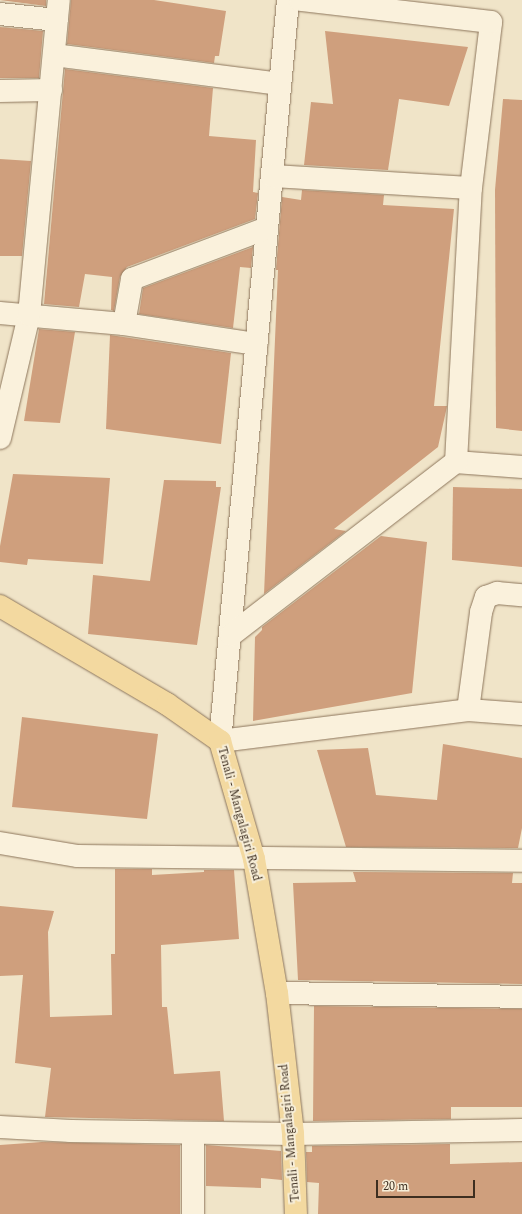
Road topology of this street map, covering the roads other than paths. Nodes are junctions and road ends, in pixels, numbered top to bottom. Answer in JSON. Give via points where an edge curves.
{"nodes":[{"id":1,"x":288,"y":0,"type":"edge"},
{"id":2,"x":300,"y":0,"type":"edge"},
{"id":3,"x":431,"y":8,"type":"edge"},
{"id":4,"x":58,"y":10,"type":"edge"},
{"id":5,"x":0,"y":14,"type":"edge"},
{"id":6,"x":54,"y":55,"type":"junction"},
{"id":7,"x":280,"y":84,"type":"junction"},
{"id":8,"x":51,"y":90,"type":"junction"},
{"id":9,"x":0,"y":91,"type":"edge"},
{"id":10,"x":272,"y":176,"type":"junction"},
{"id":11,"x":471,"y":188,"type":"junction"},
{"id":12,"x":267,"y":228,"type":"junction"},
{"id":13,"x":0,"y":313,"type":"edge"},
{"id":14,"x":29,"y":315,"type":"junction"},
{"id":15,"x":124,"y":324,"type":"junction"},
{"id":16,"x":257,"y":344,"type":"junction"},
{"id":17,"x":0,"y":438,"type":"edge"},
{"id":18,"x":456,"y":462,"type":"junction"},
{"id":19,"x":522,"y":467,"type":"edge"},
{"id":20,"x":522,"y":595,"type":"edge"},
{"id":21,"x":0,"y":606,"type":"edge"},
{"id":22,"x":231,"y":635,"type":"junction"},
{"id":23,"x":468,"y":710,"type":"junction"},
{"id":24,"x":522,"y":714,"type":"edge"},
{"id":25,"x":220,"y":741,"type":"junction"},
{"id":26,"x":0,"y":843,"type":"edge"},
{"id":27,"x":254,"y":859,"type":"junction"},
{"id":28,"x":522,"y":861,"type":"edge"},
{"id":29,"x":276,"y":993,"type":"junction"},
{"id":30,"x":522,"y":996,"type":"edge"},
{"id":31,"x":0,"y":1127,"type":"edge"},
{"id":32,"x":522,"y":1130,"type":"edge"},
{"id":33,"x":193,"y":1133,"type":"junction"},
{"id":34,"x":292,"y":1134,"type":"junction"},
{"id":35,"x":193,"y":1214,"type":"edge"},
{"id":36,"x":296,"y":1214,"type":"edge"}],
"edges":[{"from":1,"to":7,"type":"street"},
{"from":2,"to":3,"type":"street"},
{"from":3,"to":11,"type":"street","via":[[491,22]]},
{"from":4,"to":5,"type":"street"},
{"from":4,"to":6,"type":"street"},
{"from":6,"to":7,"type":"street"},
{"from":6,"to":8,"type":"street"},
{"from":7,"to":10,"type":"street"},
{"from":8,"to":9,"type":"street"},
{"from":8,"to":14,"type":"street"},
{"from":10,"to":11,"type":"street"},
{"from":10,"to":12,"type":"street"},
{"from":11,"to":18,"type":"street"},
{"from":12,"to":15,"type":"street","via":[[132,278]]},
{"from":12,"to":16,"type":"street"},
{"from":13,"to":14,"type":"street"},
{"from":14,"to":15,"type":"street"},
{"from":14,"to":17,"type":"street"},
{"from":15,"to":16,"type":"street"},
{"from":16,"to":22,"type":"street"},
{"from":18,"to":19,"type":"street"},
{"from":18,"to":22,"type":"street"},
{"from":20,"to":23,"type":"street","via":[[497,593],[486,597],[481,612]]},
{"from":21,"to":25,"type":"main road","name":"Tenali - Mangalagiri Road","via":[[166,704]]},
{"from":22,"to":25,"type":"street"},
{"from":23,"to":24,"type":"street"},
{"from":23,"to":25,"type":"street"},
{"from":25,"to":27,"type":"main road","name":"Tenali - Mangalagiri Road"},
{"from":26,"to":27,"type":"street","via":[[78,856]]},
{"from":27,"to":28,"type":"street"},
{"from":27,"to":29,"type":"main road","name":"Tenali - Mangalagiri Road"},
{"from":29,"to":30,"type":"street"},
{"from":29,"to":34,"type":"main road","name":"Tenali - Mangalagiri Road"},
{"from":31,"to":33,"type":"street"},
{"from":32,"to":34,"type":"street"},
{"from":33,"to":34,"type":"street"},
{"from":33,"to":35,"type":"street"},
{"from":34,"to":36,"type":"main road","name":"Tenali - Mangalagiri Road"}]}
